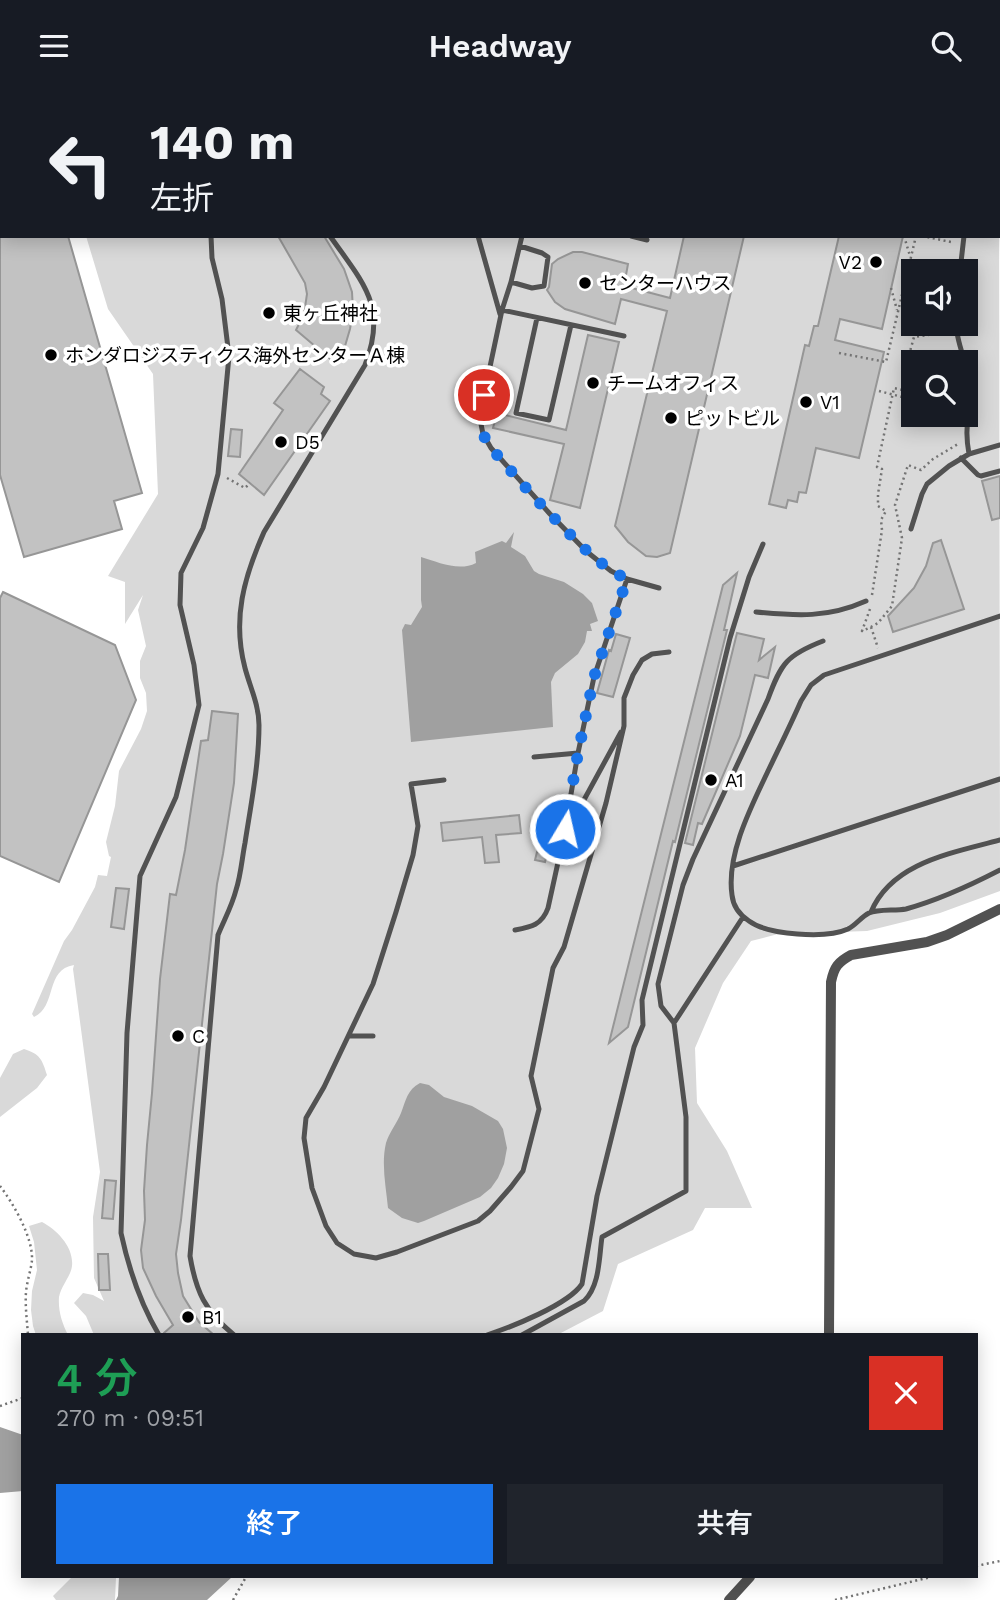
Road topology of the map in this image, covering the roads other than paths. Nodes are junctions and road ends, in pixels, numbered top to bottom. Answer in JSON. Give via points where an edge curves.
{"nodes":[{"id":1,"x":211,"y":238,"type":"edge"},
{"id":2,"x":331,"y":238,"type":"edge"},
{"id":3,"x":479,"y":238,"type":"edge"},
{"id":4,"x":522,"y":238,"type":"edge"},
{"id":5,"x":639,"y":238,"type":"edge"},
{"id":6,"x":964,"y":238,"type":"edge"},
{"id":7,"x":647,"y":240,"type":"dead end"},
{"id":8,"x":520,"y":246,"type":"junction"},
{"id":9,"x":961,"y":259,"type":"edge"},
{"id":10,"x":511,"y":282,"type":"junction"},
{"id":11,"x":501,"y":312,"type":"junction"},
{"id":12,"x":537,"y":319,"type":"junction"},
{"id":13,"x":570,"y":325,"type":"junction"},
{"id":14,"x":624,"y":336,"type":"dead end"},
{"id":15,"x":957,"y":336,"type":"edge"},
{"id":16,"x":1000,"y":445,"type":"edge"},
{"id":17,"x":969,"y":454,"type":"junction"},
{"id":18,"x":961,"y":458,"type":"junction"},
{"id":19,"x":1000,"y":471,"type":"edge"},
{"id":20,"x":912,"y":529,"type":"dead end"},
{"id":21,"x":763,"y":544,"type":"dead end"},
{"id":22,"x":627,"y":579,"type":"junction"},
{"id":23,"x":659,"y":588,"type":"dead end"},
{"id":24,"x":866,"y":601,"type":"dead end"},
{"id":25,"x":757,"y":612,"type":"dead end"},
{"id":26,"x":1000,"y":616,"type":"edge"},
{"id":27,"x":823,"y":641,"type":"dead end"},
{"id":28,"x":669,"y":652,"type":"dead end"},
{"id":29,"x":624,"y":726,"type":"junction"},
{"id":30,"x":578,"y":753,"type":"junction"},
{"id":31,"x":534,"y":757,"type":"dead end"},
{"id":32,"x":1000,"y":779,"type":"edge"},
{"id":33,"x":444,"y":780,"type":"dead end"},
{"id":34,"x":564,"y":835,"type":"junction"},
{"id":35,"x":1000,"y":840,"type":"edge"},
{"id":36,"x":733,"y":866,"type":"junction"},
{"id":37,"x":1000,"y":870,"type":"edge"},
{"id":38,"x":1000,"y":909,"type":"edge"},
{"id":39,"x":871,"y":912,"type":"junction"},
{"id":40,"x":743,"y":917,"type":"junction"},
{"id":41,"x":515,"y":930,"type":"dead end"},
{"id":42,"x":674,"y":1023,"type":"junction"},
{"id":43,"x":349,"y":1036,"type":"junction"},
{"id":44,"x":373,"y":1036,"type":"dead end"},
{"id":45,"x":158,"y":1333,"type":"edge"},
{"id":46,"x":232,"y":1333,"type":"edge"},
{"id":47,"x":493,"y":1333,"type":"edge"},
{"id":48,"x":526,"y":1333,"type":"edge"},
{"id":49,"x":829,"y":1333,"type":"edge"},
{"id":50,"x":749,"y":1578,"type":"edge"},
{"id":51,"x":729,"y":1600,"type":"edge"}],
"edges":[{"from":1,"to":45,"type":"lane","via":[[229,356],[218,474],[203,528],[181,573],[180,605],[199,705],[176,797],[140,876],[127,1033],[121,1233],[145,1313]]},
{"from":2,"to":46,"type":"lane","via":[[369,294],[374,316],[371,349],[264,532],[240,608],[241,650],[259,724],[237,889],[218,935],[190,1255],[203,1302]]},
{"from":3,"to":11,"type":"lane"},
{"from":4,"to":8,"type":"lane"},
{"from":5,"to":7,"type":"lane"},
{"from":6,"to":9,"type":"lane"},
{"from":8,"to":10,"type":"lane"},
{"from":8,"to":10,"type":"lane","via":[[548,257],[544,286]]},
{"from":10,"to":11,"type":"lane"},
{"from":11,"to":12,"type":"lane"},
{"from":11,"to":22,"type":"lane","via":[[480,419],[486,441],[586,551]]},
{"from":12,"to":13,"type":"lane"},
{"from":12,"to":13,"type":"lane","via":[[516,413],[549,420]]},
{"from":13,"to":14,"type":"lane"},
{"from":15,"to":17,"type":"lane","via":[[975,398],[967,421]]},
{"from":16,"to":17,"type":"lane"},
{"from":17,"to":18,"type":"lane"},
{"from":18,"to":19,"type":"lane","via":[[981,476]]},
{"from":18,"to":20,"type":"lane","via":[[927,484]]},
{"from":21,"to":47,"type":"lane","via":[[730,638],[710,719],[642,1000],[643,1025],[597,1196],[582,1284],[572,1295],[520,1324]]},
{"from":22,"to":23,"type":"lane"},
{"from":22,"to":30,"type":"lane","via":[[599,661]]},
{"from":24,"to":25,"type":"lane","via":[[817,615]]},
{"from":26,"to":36,"type":"lane","via":[[818,678],[806,691],[754,802]]},
{"from":27,"to":42,"type":"lane","via":[[802,649],[783,665],[693,859],[658,984],[661,1006]]},
{"from":28,"to":29,"type":"lane","via":[[642,660],[624,698]]},
{"from":29,"to":34,"type":"lane"},
{"from":29,"to":43,"type":"lane","via":[[564,947],[553,968],[531,1076],[539,1109],[523,1171],[478,1221],[376,1258],[355,1254],[337,1243],[312,1188],[303,1138],[306,1118]]},
{"from":30,"to":31,"type":"lane"},
{"from":30,"to":34,"type":"lane"},
{"from":32,"to":36,"type":"lane"},
{"from":33,"to":43,"type":"lane","via":[[411,784],[418,826],[413,855],[373,984]]},
{"from":34,"to":41,"type":"lane","via":[[545,917]]},
{"from":35,"to":39,"type":"lane","via":[[909,870],[889,885]]},
{"from":36,"to":40,"type":"lane","via":[[733,902]]},
{"from":37,"to":39,"type":"lane","via":[[910,907]]},
{"from":38,"to":49,"type":"street","via":[[927,942],[851,955],[833,969]]},
{"from":39,"to":40,"type":"lane","via":[[847,929],[818,935],[767,929]]},
{"from":40,"to":42,"type":"lane"},
{"from":42,"to":48,"type":"lane","via":[[686,1117],[686,1192],[602,1237],[590,1296]]},
{"from":43,"to":44,"type":"lane"},
{"from":50,"to":51,"type":"street"}]}
